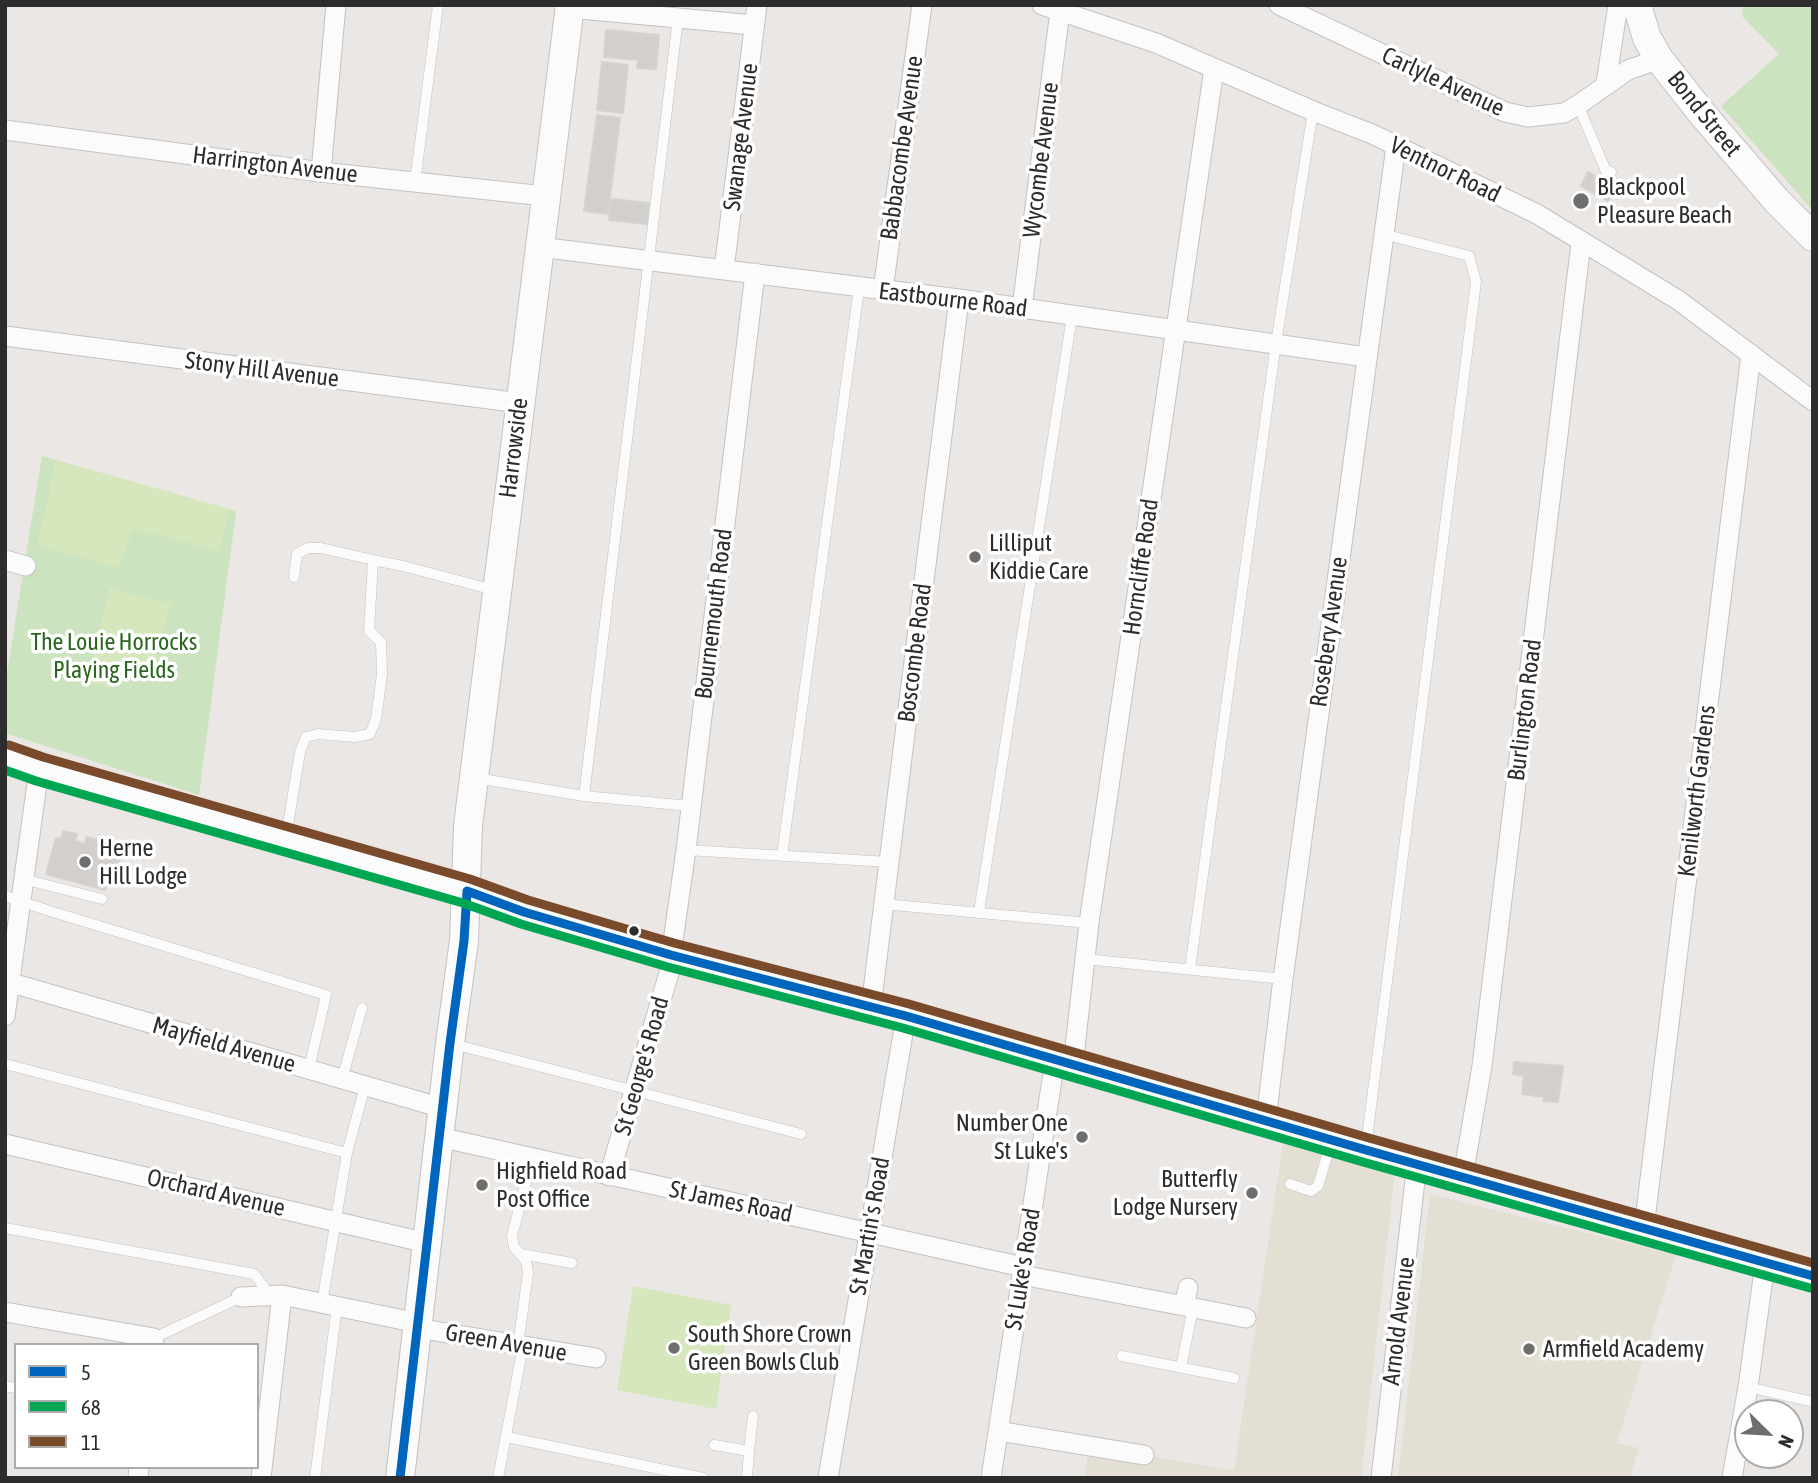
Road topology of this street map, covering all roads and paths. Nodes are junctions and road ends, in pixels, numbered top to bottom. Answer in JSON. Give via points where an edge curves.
{"nodes":[{"id":1,"x":337,"y":5,"type":"edge"},
{"id":2,"x":438,"y":5,"type":"edge"},
{"id":3,"x":757,"y":5,"type":"edge"},
{"id":4,"x":922,"y":5,"type":"edge"},
{"id":5,"x":1279,"y":5,"type":"edge"},
{"id":6,"x":569,"y":7,"type":"edge"},
{"id":7,"x":1051,"y":8,"type":"edge"},
{"id":8,"x":1631,"y":8,"type":"edge"},
{"id":9,"x":676,"y":13,"type":"edge"},
{"id":10,"x":754,"y":25,"type":"junction"},
{"id":11,"x":1659,"y":59,"type":"junction"},
{"id":12,"x":1214,"y":69,"type":"junction"},
{"id":13,"x":1605,"y":83,"type":"junction"},
{"id":14,"x":1578,"y":106,"type":"junction"},
{"id":15,"x":1312,"y":111,"type":"junction"},
{"id":16,"x":5,"y":130,"type":"edge"},
{"id":17,"x":1396,"y":146,"type":"junction"},
{"id":18,"x":320,"y":172,"type":"junction"},
{"id":19,"x":1611,"y":172,"type":"dead end"},
{"id":20,"x":415,"y":182,"type":"junction"},
{"id":21,"x":545,"y":196,"type":"junction"},
{"id":22,"x":1383,"y":234,"type":"junction"},
{"id":23,"x":1813,"y":237,"type":"edge"},
{"id":24,"x":1581,"y":243,"type":"junction"},
{"id":25,"x":539,"y":247,"type":"junction"},
{"id":26,"x":647,"y":260,"type":"junction"},
{"id":27,"x":724,"y":269,"type":"junction"},
{"id":28,"x":755,"y":273,"type":"junction"},
{"id":29,"x":859,"y":288,"type":"junction"},
{"id":30,"x":883,"y":290,"type":"junction"},
{"id":31,"x":959,"y":299,"type":"junction"},
{"id":32,"x":1022,"y":308,"type":"junction"},
{"id":33,"x":1072,"y":316,"type":"junction"},
{"id":34,"x":1175,"y":329,"type":"junction"},
{"id":35,"x":5,"y":336,"type":"edge"},
{"id":36,"x":1276,"y":343,"type":"junction"},
{"id":37,"x":1751,"y":354,"type":"junction"},
{"id":38,"x":1366,"y":357,"type":"junction"},
{"id":39,"x":1813,"y":401,"type":"edge"},
{"id":40,"x":520,"y":403,"type":"junction"},
{"id":41,"x":5,"y":559,"type":"edge"},
{"id":42,"x":373,"y":560,"type":"junction"},
{"id":43,"x":26,"y":566,"type":"dead end"},
{"id":44,"x":294,"y":577,"type":"dead end"},
{"id":45,"x":496,"y":590,"type":"junction"},
{"id":46,"x":5,"y":757,"type":"edge"},
{"id":47,"x":39,"y":769,"type":"junction"},
{"id":48,"x":473,"y":777,"type":"junction"},
{"id":49,"x":584,"y":796,"type":"junction"},
{"id":50,"x":691,"y":806,"type":"junction"},
{"id":51,"x":286,"y":838,"type":"junction"},
{"id":52,"x":686,"y":850,"type":"junction"},
{"id":53,"x":782,"y":856,"type":"junction"},
{"id":54,"x":889,"y":862,"type":"junction"},
{"id":55,"x":23,"y":878,"type":"junction"},
{"id":56,"x":467,"y":891,"type":"junction"},
{"id":57,"x":12,"y":898,"type":"edge"},
{"id":58,"x":102,"y":899,"type":"dead end"},
{"id":59,"x":883,"y":904,"type":"junction"},
{"id":60,"x":979,"y":912,"type":"junction"},
{"id":61,"x":1088,"y":923,"type":"junction"},
{"id":62,"x":672,"y":956,"type":"junction"},
{"id":63,"x":1084,"y":958,"type":"junction"},
{"id":64,"x":1190,"y":969,"type":"junction"},
{"id":65,"x":1283,"y":979,"type":"junction"},
{"id":66,"x":8,"y":982,"type":"edge"},
{"id":67,"x":871,"y":1007,"type":"junction"},
{"id":68,"x":362,"y":1008,"type":"dead end"},
{"id":69,"x":5,"y":1016,"type":"edge"},
{"id":70,"x":906,"y":1016,"type":"junction"},
{"id":71,"x":450,"y":1043,"type":"junction"},
{"id":72,"x":1064,"y":1062,"type":"junction"},
{"id":73,"x":5,"y":1064,"type":"edge"},
{"id":74,"x":309,"y":1069,"type":"junction"},
{"id":75,"x":342,"y":1079,"type":"junction"},
{"id":76,"x":365,"y":1086,"type":"junction"},
{"id":77,"x":635,"y":1091,"type":"junction"},
{"id":78,"x":442,"y":1108,"type":"junction"},
{"id":79,"x":1266,"y":1120,"type":"junction"},
{"id":80,"x":801,"y":1134,"type":"dead end"},
{"id":81,"x":439,"y":1138,"type":"junction"},
{"id":82,"x":1332,"y":1139,"type":"junction"},
{"id":83,"x":5,"y":1144,"type":"edge"},
{"id":84,"x":1366,"y":1150,"type":"junction"},
{"id":85,"x":347,"y":1153,"type":"junction"},
{"id":86,"x":532,"y":1158,"type":"junction"},
{"id":87,"x":1417,"y":1163,"type":"junction"},
{"id":88,"x":609,"y":1176,"type":"junction"},
{"id":89,"x":1463,"y":1176,"type":"junction"},
{"id":90,"x":1290,"y":1184,"type":"dead end"},
{"id":91,"x":337,"y":1222,"type":"junction"},
{"id":92,"x":5,"y":1228,"type":"edge"},
{"id":93,"x":1644,"y":1228,"type":"junction"},
{"id":94,"x":869,"y":1232,"type":"junction"},
{"id":95,"x":427,"y":1243,"type":"junction"},
{"id":96,"x":521,"y":1254,"type":"junction"},
{"id":97,"x":572,"y":1263,"type":"dead end"},
{"id":98,"x":1765,"y":1264,"type":"junction"},
{"id":99,"x":1023,"y":1271,"type":"junction"},
{"id":100,"x":1812,"y":1271,"type":"edge"},
{"id":101,"x":276,"y":1295,"type":"junction"},
{"id":102,"x":241,"y":1297,"type":"joint"},
{"id":103,"x":1188,"y":1300,"type":"junction"},
{"id":104,"x":329,"y":1304,"type":"junction"},
{"id":105,"x":5,"y":1312,"type":"edge"},
{"id":106,"x":1246,"y":1318,"type":"dead end"},
{"id":107,"x":418,"y":1326,"type":"junction"},
{"id":108,"x":153,"y":1341,"type":"edge"},
{"id":109,"x":520,"y":1345,"type":"junction"},
{"id":110,"x":1122,"y":1356,"type":"dead end"},
{"id":111,"x":596,"y":1358,"type":"dead end"},
{"id":112,"x":1181,"y":1367,"type":"junction"},
{"id":113,"x":1234,"y":1378,"type":"dead end"},
{"id":114,"x":1748,"y":1387,"type":"junction"},
{"id":115,"x":1813,"y":1402,"type":"edge"},
{"id":116,"x":753,"y":1416,"type":"dead end"},
{"id":117,"x":998,"y":1431,"type":"junction"},
{"id":118,"x":506,"y":1437,"type":"junction"},
{"id":119,"x":714,"y":1445,"type":"dead end"},
{"id":120,"x":749,"y":1451,"type":"junction"},
{"id":121,"x":1144,"y":1455,"type":"dead end"},
{"id":122,"x":261,"y":1478,"type":"edge"},
{"id":123,"x":315,"y":1478,"type":"edge"},
{"id":124,"x":400,"y":1478,"type":"edge"},
{"id":125,"x":498,"y":1478,"type":"edge"},
{"id":126,"x":703,"y":1478,"type":"edge"},
{"id":127,"x":747,"y":1478,"type":"edge"},
{"id":128,"x":828,"y":1478,"type":"edge"},
{"id":129,"x":991,"y":1478,"type":"edge"},
{"id":130,"x":1381,"y":1478,"type":"edge"},
{"id":131,"x":1732,"y":1478,"type":"edge"}],
"edges":[{"from":1,"to":18,"type":"street"},
{"from":2,"to":20,"type":"lane"},
{"from":3,"to":10,"type":"street","name":"Swanage Avenue"},
{"from":4,"to":30,"type":"street","name":"Babbacombe Avenue"},
{"from":5,"to":14,"type":"street","name":"Carlyle Avenue","via":[[1504,112],[1550,116]]},
{"from":6,"to":9,"type":"street"},
{"from":6,"to":21,"type":"main road","name":"Harrowside"},
{"from":7,"to":12,"type":"street","name":"Ventnor Road"},
{"from":7,"to":32,"type":"street","name":"Wycombe Avenue"},
{"from":8,"to":11,"type":"main road","name":"Bond Street"},
{"from":8,"to":13,"type":"street"},
{"from":9,"to":10,"type":"street"},
{"from":9,"to":26,"type":"lane"},
{"from":10,"to":27,"type":"street","name":"Swanage Avenue"},
{"from":11,"to":13,"type":"street","name":"Carlyle Avenue"},
{"from":11,"to":23,"type":"main road","name":"Bond Street","via":[[1776,200]]},
{"from":12,"to":15,"type":"street","name":"Ventnor Road"},
{"from":12,"to":34,"type":"street","name":"Horncliffe Road"},
{"from":13,"to":14,"type":"street","name":"Carlyle Avenue"},
{"from":14,"to":19,"type":"lane","via":[[1606,171]]},
{"from":15,"to":17,"type":"street","name":"Ventnor Road"},
{"from":15,"to":36,"type":"lane"},
{"from":16,"to":18,"type":"street","name":"Harrington Avenue"},
{"from":17,"to":22,"type":"street","name":"Rosebery Avenue"},
{"from":17,"to":24,"type":"street","name":"Ventnor Road","via":[[1537,215]]},
{"from":18,"to":20,"type":"street","name":"Harrington Avenue"},
{"from":20,"to":21,"type":"street","name":"Harrington Avenue"},
{"from":21,"to":25,"type":"main road","name":"Harrowside"},
{"from":22,"to":38,"type":"street","name":"Rosebery Avenue"},
{"from":22,"to":84,"type":"lane","via":[[1469,256],[1476,282]]},
{"from":24,"to":37,"type":"street","name":"Ventnor Road","via":[[1678,300]]},
{"from":24,"to":89,"type":"street","name":"Burlington Road","via":[[1482,1066]]},
{"from":25,"to":26,"type":"street","name":"Eastbourne Road"},
{"from":25,"to":40,"type":"main road","name":"Harrowside"},
{"from":26,"to":27,"type":"street","name":"Eastbourne Road"},
{"from":26,"to":49,"type":"lane"},
{"from":27,"to":28,"type":"street","name":"Eastbourne Road"},
{"from":28,"to":29,"type":"street","name":"Eastbourne Road"},
{"from":28,"to":50,"type":"street","name":"Bournemouth Road"},
{"from":29,"to":30,"type":"street","name":"Eastbourne Road"},
{"from":29,"to":53,"type":"lane"},
{"from":30,"to":31,"type":"street","name":"Eastbourne Road"},
{"from":31,"to":32,"type":"street","name":"Eastbourne Road"},
{"from":31,"to":54,"type":"street","name":"Boscombe Road"},
{"from":32,"to":33,"type":"street","name":"Eastbourne Road"},
{"from":33,"to":34,"type":"street","name":"Eastbourne Road"},
{"from":33,"to":60,"type":"lane"},
{"from":34,"to":36,"type":"street","name":"Eastbourne Road"},
{"from":34,"to":61,"type":"street","name":"Horncliffe Road"},
{"from":35,"to":40,"type":"street","name":"Stony Hill Avenue"},
{"from":36,"to":38,"type":"street","name":"Eastbourne Road"},
{"from":36,"to":64,"type":"lane"},
{"from":37,"to":39,"type":"street","name":"Ventnor Road"},
{"from":37,"to":93,"type":"street","name":"Kenilworth Gardens"},
{"from":38,"to":65,"type":"street","name":"Rosebery Avenue"},
{"from":40,"to":45,"type":"main road","name":"Harrowside"},
{"from":41,"to":43,"type":"street"},
{"from":42,"to":44,"type":"lane","via":[[308,548],[297,554]]},
{"from":42,"to":45,"type":"lane"},
{"from":42,"to":51,"type":"lane","via":[[369,631],[381,642],[382,653],[376,719],[370,734],[306,737]]},
{"from":45,"to":48,"type":"main road","name":"Harrowside"},
{"from":46,"to":47,"type":"main road"},
{"from":47,"to":51,"type":"main road"},
{"from":47,"to":55,"type":"street"},
{"from":48,"to":49,"type":"lane"},
{"from":48,"to":56,"type":"main road","name":"Harrowside"},
{"from":49,"to":50,"type":"lane"},
{"from":50,"to":52,"type":"street","name":"Bournemouth Road"},
{"from":51,"to":56,"type":"main road"},
{"from":52,"to":53,"type":"lane"},
{"from":52,"to":62,"type":"street","name":"Bournemouth Road"},
{"from":53,"to":54,"type":"lane"},
{"from":54,"to":59,"type":"street","name":"Boscombe Road"},
{"from":55,"to":57,"type":"street"},
{"from":55,"to":58,"type":"lane"},
{"from":56,"to":62,"type":"main road"},
{"from":56,"to":71,"type":"main road","name":"Harrowside"},
{"from":57,"to":66,"type":"street"},
{"from":57,"to":74,"type":"lane","via":[[326,995]]},
{"from":59,"to":60,"type":"lane"},
{"from":59,"to":67,"type":"street","name":"Boscombe Road"},
{"from":60,"to":61,"type":"lane"},
{"from":61,"to":63,"type":"street","name":"Horncliffe Road"},
{"from":62,"to":67,"type":"main road"},
{"from":62,"to":77,"type":"street","name":"St George's Road"},
{"from":63,"to":64,"type":"lane"},
{"from":63,"to":72,"type":"street","name":"Horncliffe Road"},
{"from":64,"to":65,"type":"lane"},
{"from":65,"to":79,"type":"street","name":"Rosebery Avenue"},
{"from":66,"to":69,"type":"street"},
{"from":66,"to":74,"type":"street","name":"Mayfield Avenue"},
{"from":67,"to":70,"type":"main road"},
{"from":68,"to":75,"type":"lane"},
{"from":70,"to":72,"type":"main road"},
{"from":70,"to":94,"type":"street","name":"St Martin's Road"},
{"from":71,"to":77,"type":"lane"},
{"from":71,"to":78,"type":"main road","name":"Harrowside"},
{"from":72,"to":79,"type":"main road"},
{"from":72,"to":99,"type":"street","name":"St Luke's Road"},
{"from":73,"to":85,"type":"lane"},
{"from":74,"to":75,"type":"street","name":"Mayfield Avenue"},
{"from":75,"to":76,"type":"street","name":"Mayfield Avenue"},
{"from":76,"to":78,"type":"street","name":"Mayfield Avenue"},
{"from":76,"to":85,"type":"lane"},
{"from":77,"to":80,"type":"lane"},
{"from":77,"to":88,"type":"street","name":"St George's Road"},
{"from":78,"to":81,"type":"main road","name":"Harrowside"},
{"from":79,"to":82,"type":"main road"},
{"from":81,"to":86,"type":"street","name":"St James Road"},
{"from":81,"to":95,"type":"main road","name":"Harrowside"},
{"from":82,"to":84,"type":"main road"},
{"from":82,"to":90,"type":"lane","via":[[1318,1186],[1311,1191]]},
{"from":83,"to":91,"type":"street","name":"Orchard Avenue"},
{"from":84,"to":87,"type":"main road"},
{"from":85,"to":91,"type":"lane"},
{"from":86,"to":88,"type":"street","name":"St James Road"},
{"from":86,"to":96,"type":"lane","via":[[512,1236]]},
{"from":87,"to":89,"type":"main road"},
{"from":87,"to":130,"type":"street","name":"Arnold Avenue"},
{"from":88,"to":94,"type":"street","name":"St James Road"},
{"from":89,"to":93,"type":"main road"},
{"from":91,"to":95,"type":"street","name":"Orchard Avenue"},
{"from":91,"to":104,"type":"lane"},
{"from":92,"to":101,"type":"lane","via":[[254,1274]]},
{"from":93,"to":98,"type":"main road"},
{"from":94,"to":99,"type":"street","name":"St James Road"},
{"from":94,"to":128,"type":"street","name":"St Martin's Road"},
{"from":95,"to":107,"type":"main road","name":"Harrowside"},
{"from":96,"to":97,"type":"lane"},
{"from":96,"to":109,"type":"lane","via":[[528,1273]]},
{"from":98,"to":100,"type":"main road"},
{"from":98,"to":114,"type":"street"},
{"from":99,"to":103,"type":"street","name":"St James Road"},
{"from":99,"to":117,"type":"street","name":"St Luke's Road"},
{"from":101,"to":102,"type":"street","name":"Green Avenue"},
{"from":101,"to":104,"type":"street","name":"Green Avenue"},
{"from":101,"to":122,"type":"street"},
{"from":102,"to":108,"type":"lane"},
{"from":103,"to":106,"type":"street","name":"St James Road"},
{"from":103,"to":112,"type":"lane"},
{"from":104,"to":107,"type":"street","name":"Green Avenue"},
{"from":104,"to":123,"type":"lane"},
{"from":105,"to":108,"type":"street"},
{"from":107,"to":109,"type":"street","name":"Green Avenue"},
{"from":107,"to":124,"type":"main road","name":"Harrowside"},
{"from":109,"to":111,"type":"street","name":"Green Avenue"},
{"from":109,"to":118,"type":"lane"},
{"from":110,"to":112,"type":"lane"},
{"from":112,"to":113,"type":"lane"},
{"from":114,"to":115,"type":"lane"},
{"from":114,"to":131,"type":"street"},
{"from":116,"to":120,"type":"lane"},
{"from":117,"to":121,"type":"street"},
{"from":117,"to":129,"type":"street","name":"St Luke's Road"},
{"from":118,"to":125,"type":"lane"},
{"from":118,"to":126,"type":"lane"},
{"from":119,"to":120,"type":"lane"},
{"from":120,"to":127,"type":"lane"}]}
